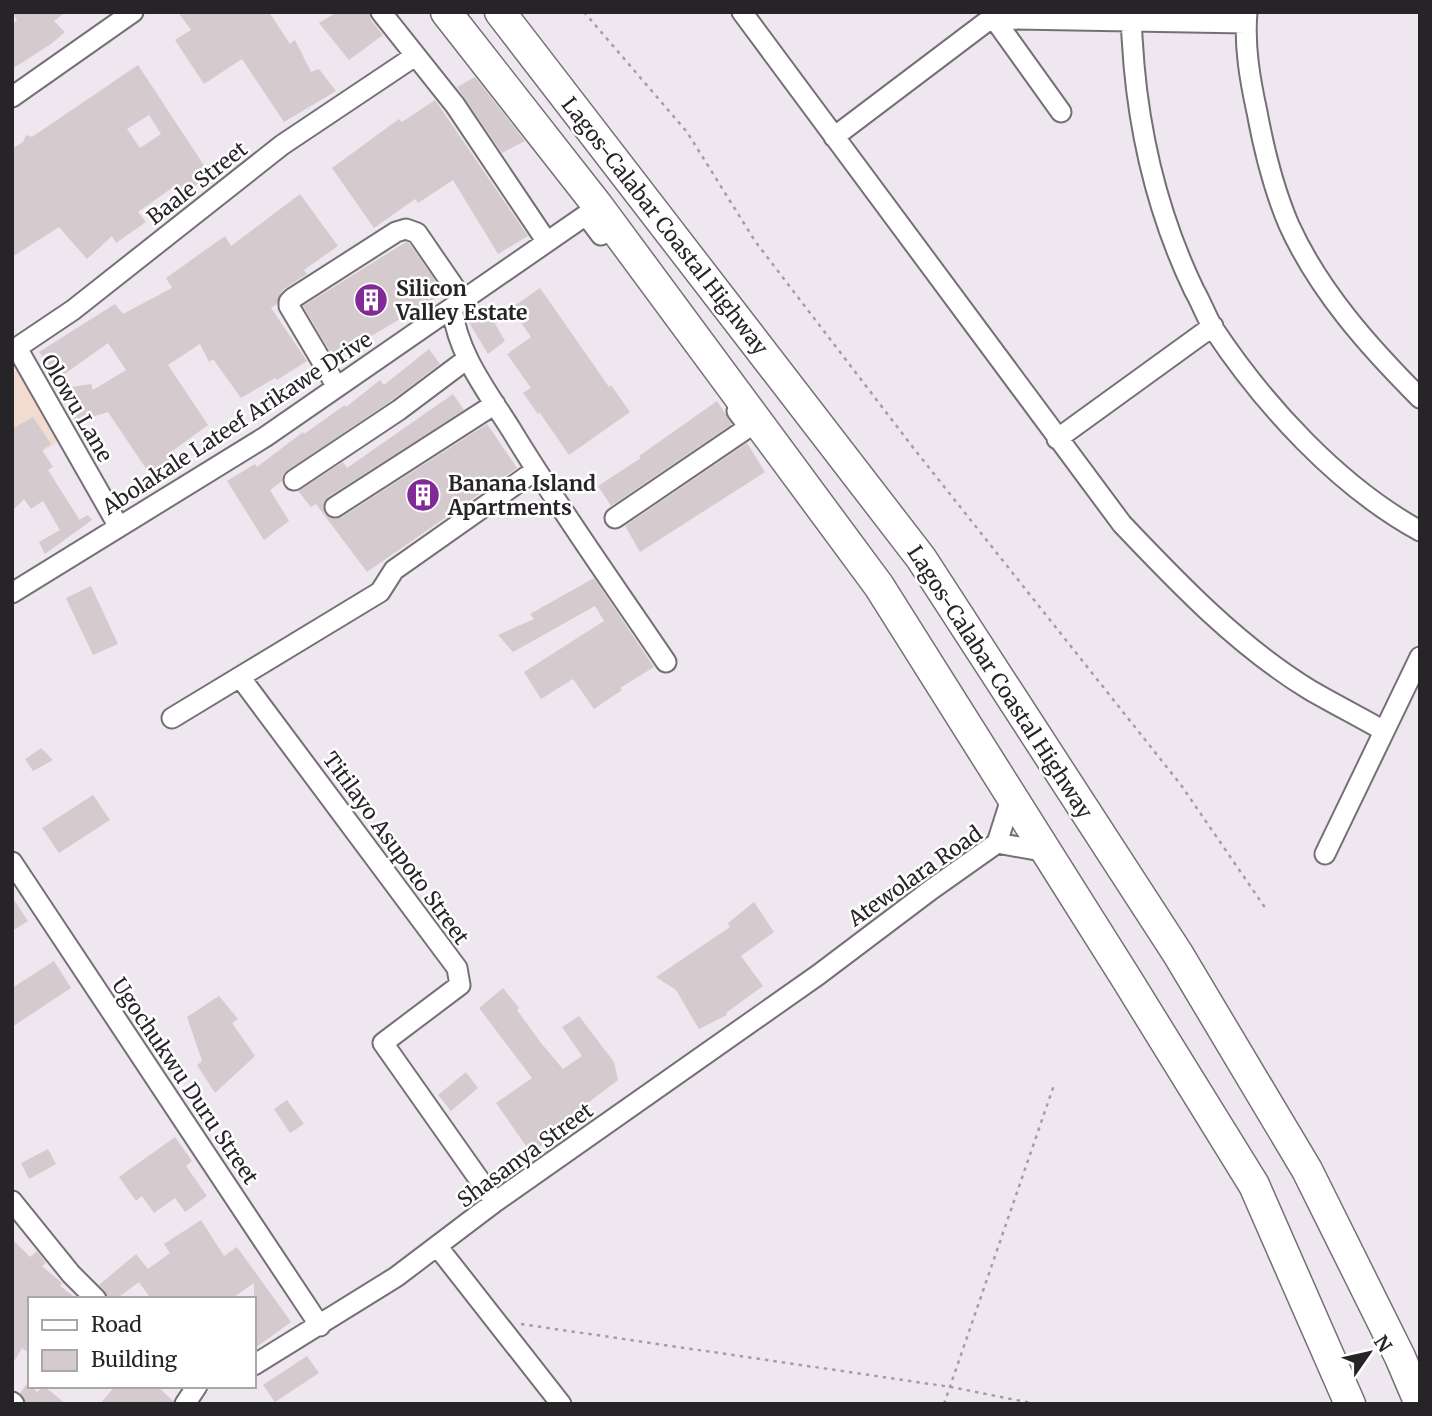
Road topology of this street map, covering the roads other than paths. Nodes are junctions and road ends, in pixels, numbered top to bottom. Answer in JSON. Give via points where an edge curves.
{"nodes":[{"id":1,"x":133,"y":12,"type":"edge"},
{"id":2,"x":381,"y":12,"type":"edge"},
{"id":3,"x":446,"y":12,"type":"edge"},
{"id":4,"x":500,"y":12,"type":"edge"},
{"id":5,"x":742,"y":12,"type":"edge"},
{"id":6,"x":992,"y":14,"type":"edge"},
{"id":7,"x":1131,"y":17,"type":"edge"},
{"id":8,"x":1247,"y":18,"type":"edge"},
{"id":9,"x":415,"y":57,"type":"junction"},
{"id":10,"x":12,"y":97,"type":"edge"},
{"id":11,"x":1061,"y":112,"type":"dead end"},
{"id":12,"x":834,"y":137,"type":"junction"},
{"id":13,"x":547,"y":242,"type":"junction"},
{"id":14,"x":458,"y":304,"type":"junction"},
{"id":15,"x":1213,"y":326,"type":"junction"},
{"id":16,"x":15,"y":350,"type":"edge"},
{"id":17,"x":467,"y":359,"type":"junction"},
{"id":18,"x":337,"y":387,"type":"junction"},
{"id":19,"x":1420,"y":398,"type":"edge"},
{"id":20,"x":495,"y":404,"type":"junction"},
{"id":21,"x":1057,"y":439,"type":"junction"},
{"id":22,"x":536,"y":470,"type":"junction"},
{"id":23,"x":294,"y":480,"type":"dead end"},
{"id":24,"x":334,"y":507,"type":"dead end"},
{"id":25,"x":615,"y":518,"type":"dead end"},
{"id":26,"x":119,"y":527,"type":"junction"},
{"id":27,"x":1420,"y":531,"type":"edge"},
{"id":28,"x":12,"y":593,"type":"edge"},
{"id":29,"x":1420,"y":657,"type":"edge"},
{"id":30,"x":666,"y":662,"type":"dead end"},
{"id":31,"x":240,"y":677,"type":"junction"},
{"id":32,"x":173,"y":718,"type":"dead end"},
{"id":33,"x":1384,"y":731,"type":"junction"},
{"id":34,"x":1012,"y":796,"type":"junction"},
{"id":35,"x":997,"y":843,"type":"junction"},
{"id":36,"x":1047,"y":852,"type":"junction"},
{"id":37,"x":1325,"y":854,"type":"dead end"},
{"id":38,"x":12,"y":862,"type":"edge"},
{"id":39,"x":818,"y":975,"type":"joint"},
{"id":40,"x":12,"y":1201,"type":"edge"},
{"id":41,"x":495,"y":1202,"type":"junction"},
{"id":42,"x":437,"y":1246,"type":"junction"},
{"id":43,"x":94,"y":1297,"type":"edge"},
{"id":44,"x":320,"y":1326,"type":"junction"},
{"id":45,"x":256,"y":1364,"type":"edge"},
{"id":46,"x":196,"y":1388,"type":"edge"},
{"id":47,"x":185,"y":1404,"type":"edge"},
{"id":48,"x":561,"y":1404,"type":"edge"},
{"id":49,"x":1350,"y":1404,"type":"edge"},
{"id":50,"x":1420,"y":1404,"type":"edge"}],
"edges":[{"from":1,"to":10,"type":"street"},
{"from":2,"to":9,"type":"street"},
{"from":3,"to":34,"type":"highway","name":"Lagos-Calabar Coastal Highway","via":[[598,206],[879,586]]},
{"from":4,"to":50,"type":"highway","name":"Lagos-Calabar Coastal Highway","via":[[921,558],[1178,954],[1307,1170]]},
{"from":5,"to":12,"type":"street"},
{"from":6,"to":7,"type":"street","via":[[1010,19]]},
{"from":6,"to":11,"type":"street"},
{"from":6,"to":12,"type":"street"},
{"from":7,"to":8,"type":"street"},
{"from":7,"to":15,"type":"street","via":[[1138,114],[1158,198],[1183,266]]},
{"from":8,"to":19,"type":"street","via":[[1249,75],[1289,225],[1347,320]]},
{"from":9,"to":13,"type":"street","via":[[455,105]]},
{"from":9,"to":16,"type":"street","name":"Baale Street","via":[[282,145],[73,310]]},
{"from":12,"to":21,"type":"street"},
{"from":13,"to":14,"type":"street","name":"Abolakale Lateef Arikawe Drive"},
{"from":13,"to":25,"type":"street","name":"Abolakale Lateef Arikawe Drive","via":[[586,215],[749,427]]},
{"from":14,"to":17,"type":"street","via":[[455,332]]},
{"from":14,"to":18,"type":"street","name":"Abolakale Lateef Arikawe Drive"},
{"from":14,"to":18,"type":"street","via":[[416,233],[406,229],[293,298],[289,306]]},
{"from":15,"to":21,"type":"street"},
{"from":15,"to":27,"type":"street","via":[[1265,397],[1327,463],[1390,514]]},
{"from":16,"to":26,"type":"street","name":"Olowu Lane"},
{"from":17,"to":20,"type":"street"},
{"from":17,"to":23,"type":"street"},
{"from":18,"to":26,"type":"street","name":"Abolakale Lateef Arikawe Drive"},
{"from":20,"to":22,"type":"street"},
{"from":20,"to":24,"type":"street"},
{"from":21,"to":33,"type":"street","via":[[1122,524],[1245,643],[1308,689]]},
{"from":22,"to":30,"type":"street"},
{"from":22,"to":31,"type":"street","via":[[394,570],[380,592]]},
{"from":26,"to":28,"type":"street","name":"Abolakale Lateef Arikawe Drive"},
{"from":29,"to":33,"type":"street"},
{"from":31,"to":32,"type":"street"},
{"from":31,"to":41,"type":"street","name":"Titilayo Asupoto Street","via":[[457,968],[460,985],[383,1043]]},
{"from":33,"to":37,"type":"street"},
{"from":34,"to":35,"type":"street"},
{"from":34,"to":36,"type":"highway","name":"Lagos-Calabar Coastal Highway"},
{"from":35,"to":36,"type":"street","name":"Atewolara Road"},
{"from":35,"to":39,"type":"street","name":"Atewolara Road"},
{"from":36,"to":49,"type":"highway","name":"Lagos-Calabar Coastal Highway","via":[[1254,1185]]},
{"from":38,"to":44,"type":"street","name":"Ugochukwu Duru Street"},
{"from":39,"to":41,"type":"street","name":"Shasanya Street"},
{"from":40,"to":43,"type":"street"},
{"from":41,"to":42,"type":"street","name":"Shasanya Street"},
{"from":42,"to":44,"type":"street","name":"Shasanya Street"},
{"from":42,"to":48,"type":"street"},
{"from":44,"to":45,"type":"street","name":"Shasanya Street"},
{"from":46,"to":47,"type":"street"}]}
